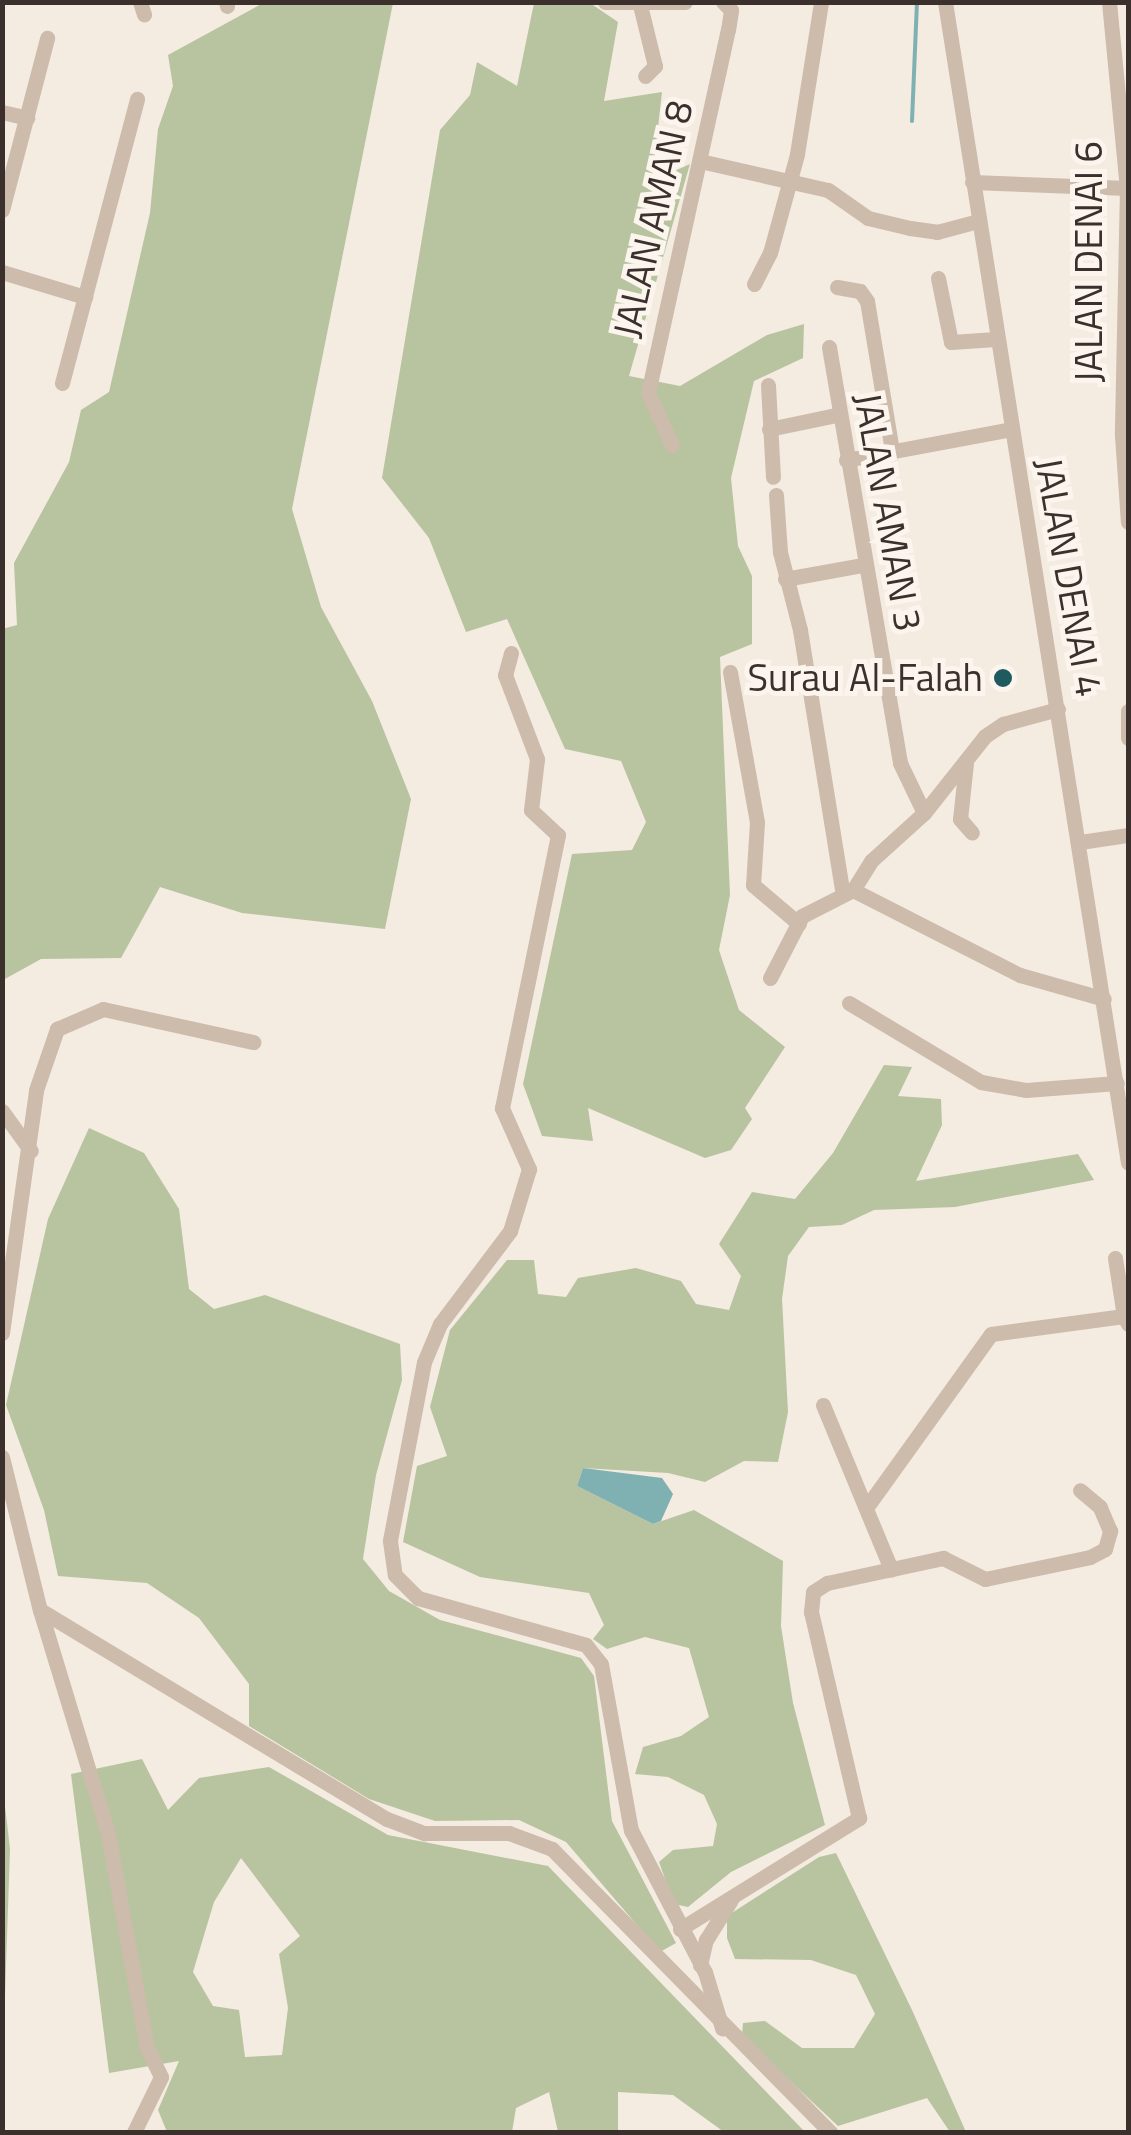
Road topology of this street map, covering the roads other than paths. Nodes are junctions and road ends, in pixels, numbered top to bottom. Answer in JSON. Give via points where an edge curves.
{"nodes":[{"id":1,"x":605,"y":2,"type":"edge"},
{"id":2,"x":686,"y":2,"type":"edge"},
{"id":3,"x":821,"y":2,"type":"edge"},
{"id":4,"x":945,"y":2,"type":"edge"},
{"id":5,"x":1109,"y":2,"type":"edge"},
{"id":6,"x":726,"y":4,"type":"edge"},
{"id":7,"x":640,"y":5,"type":"edge"},
{"id":8,"x":47,"y":38,"type":"dead end"},
{"id":9,"x":645,"y":76,"type":"dead end"},
{"id":10,"x":137,"y":100,"type":"dead end"},
{"id":11,"x":2,"y":112,"type":"edge"},
{"id":12,"x":28,"y":118,"type":"junction"},
{"id":13,"x":700,"y":161,"type":"junction"},
{"id":14,"x":786,"y":178,"type":"junction"},
{"id":15,"x":972,"y":182,"type":"junction"},
{"id":16,"x":1128,"y":188,"type":"edge"},
{"id":17,"x":2,"y":210,"type":"edge"},
{"id":18,"x":978,"y":221,"type":"junction"},
{"id":19,"x":1126,"y":244,"type":"edge"},
{"id":20,"x":2,"y":272,"type":"edge"},
{"id":21,"x":938,"y":278,"type":"dead end"},
{"id":22,"x":754,"y":284,"type":"dead end"},
{"id":23,"x":837,"y":287,"type":"dead end"},
{"id":24,"x":85,"y":297,"type":"junction"},
{"id":25,"x":996,"y":339,"type":"junction"},
{"id":26,"x":829,"y":347,"type":"dead end"},
{"id":27,"x":62,"y":383,"type":"dead end"},
{"id":28,"x":768,"y":384,"type":"dead end"},
{"id":29,"x":836,"y":415,"type":"junction"},
{"id":30,"x":768,"y":429,"type":"junction"},
{"id":31,"x":1011,"y":429,"type":"junction"},
{"id":32,"x":672,"y":445,"type":"dead end"},
{"id":33,"x":1126,"y":450,"type":"edge"},
{"id":34,"x":892,"y":451,"type":"junction"},
{"id":35,"x":846,"y":460,"type":"junction"},
{"id":36,"x":773,"y":477,"type":"dead end"},
{"id":37,"x":776,"y":496,"type":"dead end"},
{"id":38,"x":1128,"y":522,"type":"edge"},
{"id":39,"x":862,"y":565,"type":"junction"},
{"id":40,"x":785,"y":580,"type":"junction"},
{"id":41,"x":511,"y":654,"type":"dead end"},
{"id":42,"x":730,"y":672,"type":"dead end"},
{"id":43,"x":1058,"y":709,"type":"junction"},
{"id":44,"x":1128,"y":710,"type":"edge"},
{"id":45,"x":1128,"y":738,"type":"edge"},
{"id":46,"x":966,"y":758,"type":"junction"},
{"id":47,"x":924,"y":813,"type":"junction"},
{"id":48,"x":972,"y":834,"type":"dead end"},
{"id":49,"x":1128,"y":835,"type":"edge"},
{"id":50,"x":1080,"y":842,"type":"junction"},
{"id":51,"x":848,"y":893,"type":"junction"},
{"id":52,"x":799,"y":924,"type":"junction"},
{"id":53,"x":770,"y":978,"type":"dead end"},
{"id":54,"x":1104,"y":999,"type":"junction"},
{"id":55,"x":850,"y":1003,"type":"dead end"},
{"id":56,"x":253,"y":1042,"type":"dead end"},
{"id":57,"x":1117,"y":1083,"type":"junction"},
{"id":58,"x":2,"y":1111,"type":"edge"},
{"id":59,"x":31,"y":1151,"type":"junction"},
{"id":60,"x":1128,"y":1163,"type":"edge"},
{"id":61,"x":1114,"y":1258,"type":"dead end"},
{"id":62,"x":1126,"y":1320,"type":"edge"},
{"id":63,"x":2,"y":1333,"type":"edge"},
{"id":64,"x":822,"y":1405,"type":"dead end"},
{"id":65,"x":2,"y":1457,"type":"edge"},
{"id":66,"x":1080,"y":1490,"type":"dead end"},
{"id":67,"x":866,"y":1508,"type":"junction"},
{"id":68,"x":891,"y":1569,"type":"junction"},
{"id":69,"x":40,"y":1610,"type":"junction"},
{"id":70,"x":736,"y":1892,"type":"junction"},
{"id":71,"x":680,"y":1929,"type":"junction"},
{"id":72,"x":700,"y":1964,"type":"junction"},
{"id":73,"x":722,"y":2028,"type":"junction"},
{"id":74,"x":134,"y":2132,"type":"edge"},
{"id":75,"x":830,"y":2132,"type":"edge"}],
"edges":[{"from":1,"to":7,"type":"street"},
{"from":2,"to":7,"type":"street"},
{"from":3,"to":14,"type":"street","via":[[805,116]]},
{"from":4,"to":15,"type":"street","name":"JALAN DENAI 4"},
{"from":5,"to":16,"type":"street","name":"JALAN DENAI 6"},
{"from":6,"to":13,"type":"street","name":"JALAN AMAN 8","via":[[728,30]]},
{"from":7,"to":9,"type":"street","via":[[655,66]]},
{"from":8,"to":12,"type":"street"},
{"from":10,"to":24,"type":"street"},
{"from":11,"to":12,"type":"street"},
{"from":12,"to":17,"type":"street"},
{"from":13,"to":14,"type":"street"},
{"from":13,"to":32,"type":"street","name":"JALAN AMAN 8","via":[[648,393]]},
{"from":14,"to":18,"type":"street","via":[[828,190],[868,218],[910,228],[937,232]]},
{"from":14,"to":22,"type":"street","via":[[770,253]]},
{"from":15,"to":16,"type":"street"},
{"from":15,"to":18,"type":"street","name":"JALAN DENAI 4"},
{"from":16,"to":19,"type":"street","name":"JALAN DENAI 6"},
{"from":18,"to":25,"type":"street","name":"JALAN DENAI 4"},
{"from":19,"to":33,"type":"street","name":"JALAN DENAI 6"},
{"from":20,"to":24,"type":"street"},
{"from":21,"to":25,"type":"street","via":[[951,342]]},
{"from":23,"to":34,"type":"street","via":[[860,291],[867,301]]},
{"from":24,"to":27,"type":"street"},
{"from":25,"to":31,"type":"street","name":"JALAN DENAI 4"},
{"from":26,"to":29,"type":"street","name":"JALAN AMAN 3"},
{"from":28,"to":30,"type":"street"},
{"from":29,"to":30,"type":"street"},
{"from":29,"to":35,"type":"street","name":"JALAN AMAN 3"},
{"from":30,"to":36,"type":"street"},
{"from":31,"to":34,"type":"street"},
{"from":31,"to":43,"type":"street","name":"JALAN DENAI 4"},
{"from":33,"to":38,"type":"street","name":"JALAN DENAI 6"},
{"from":34,"to":35,"type":"street"},
{"from":35,"to":39,"type":"street","name":"JALAN AMAN 3"},
{"from":37,"to":40,"type":"street"},
{"from":39,"to":40,"type":"street"},
{"from":39,"to":47,"type":"street","name":"JALAN AMAN 3","via":[[907,788]]},
{"from":40,"to":51,"type":"street"},
{"from":41,"to":71,"type":"street","via":[[506,675],[537,760],[531,810],[558,836],[502,1108],[529,1169],[510,1231],[440,1324],[424,1362],[392,1558],[395,1575],[418,1598],[586,1645],[608,1686],[630,1830]]},
{"from":42,"to":52,"type":"street","via":[[757,822],[753,885]]},
{"from":43,"to":46,"type":"street","via":[[1003,724]]},
{"from":43,"to":50,"type":"street","name":"JALAN DENAI 4"},
{"from":44,"to":45,"type":"street"},
{"from":46,"to":47,"type":"street"},
{"from":46,"to":48,"type":"street","via":[[960,818]]},
{"from":47,"to":51,"type":"street","via":[[871,861]]},
{"from":49,"to":50,"type":"street"},
{"from":50,"to":54,"type":"street","name":"JALAN DENAI 4"},
{"from":51,"to":52,"type":"street","via":[[808,912]]},
{"from":51,"to":54,"type":"street","via":[[1020,975]]},
{"from":52,"to":53,"type":"street"},
{"from":54,"to":57,"type":"street","name":"JALAN DENAI 4"},
{"from":55,"to":57,"type":"street","via":[[981,1082],[1026,1090]]},
{"from":56,"to":59,"type":"street","via":[[103,1009],[78,1016],[57,1030],[46,1049]]},
{"from":57,"to":60,"type":"street","name":"JALAN DENAI 4"},
{"from":58,"to":59,"type":"street"},
{"from":59,"to":63,"type":"street"},
{"from":61,"to":62,"type":"street"},
{"from":62,"to":67,"type":"street","via":[[991,1334]]},
{"from":64,"to":67,"type":"street"},
{"from":65,"to":69,"type":"street"},
{"from":66,"to":68,"type":"street","via":[[1100,1507],[1110,1530],[1105,1549],[1090,1557],[993,1579],[943,1558]]},
{"from":67,"to":68,"type":"street"},
{"from":68,"to":70,"type":"street","via":[[827,1582],[811,1598],[859,1818]]},
{"from":69,"to":73,"type":"street","via":[[386,1819],[424,1833],[509,1833],[552,1849]]},
{"from":69,"to":74,"type":"street","via":[[108,1834],[147,2048],[161,2077]]},
{"from":70,"to":71,"type":"street"},
{"from":70,"to":72,"type":"street","via":[[706,1940]]},
{"from":71,"to":72,"type":"street"},
{"from":72,"to":73,"type":"street"},
{"from":73,"to":75,"type":"street"}]}
